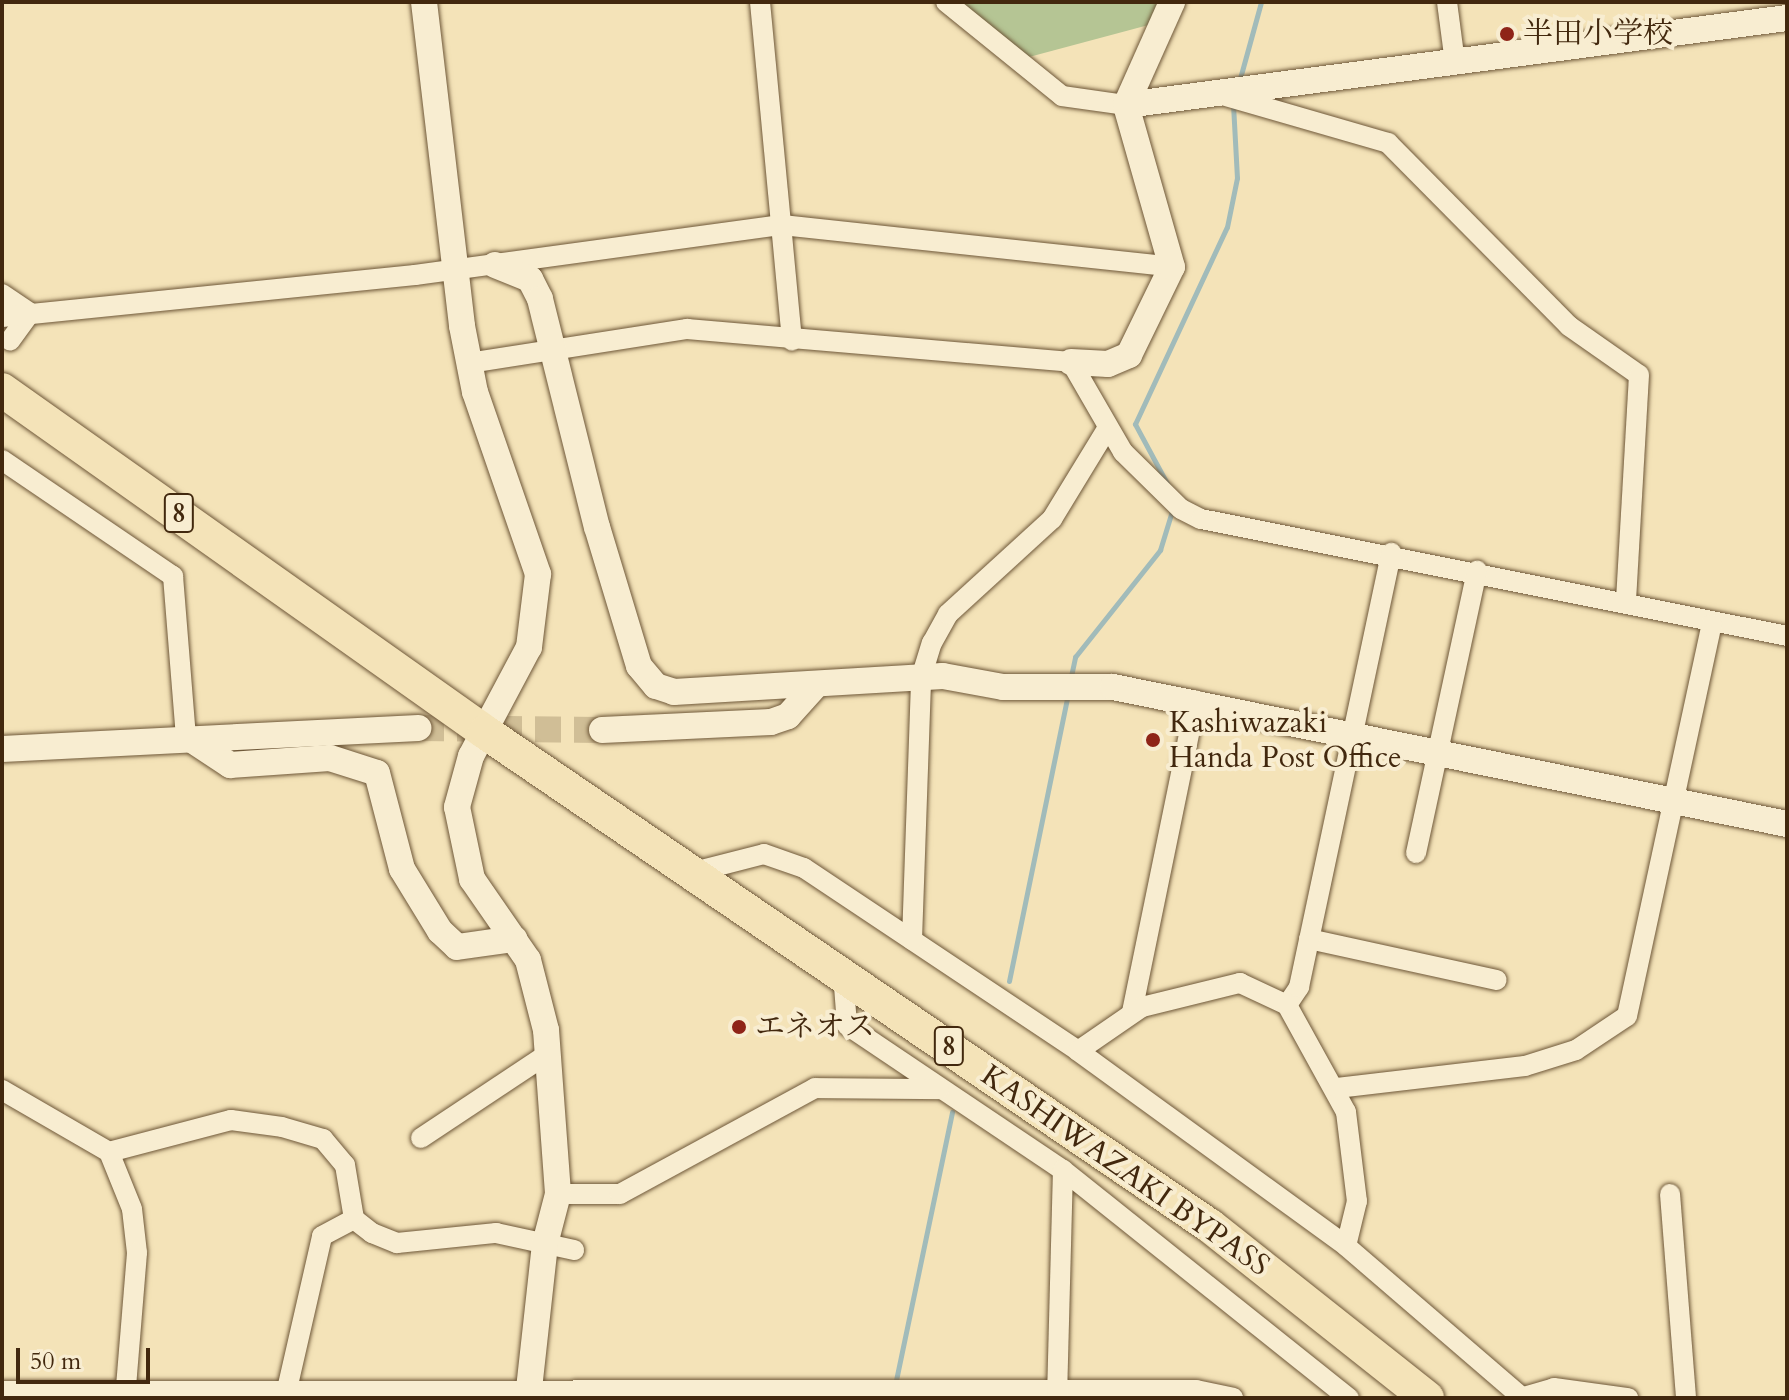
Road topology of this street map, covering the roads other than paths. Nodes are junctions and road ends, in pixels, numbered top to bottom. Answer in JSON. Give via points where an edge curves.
{"nodes":[{"id":1,"x":424,"y":2,"type":"edge"},
{"id":2,"x":760,"y":2,"type":"edge"},
{"id":3,"x":946,"y":2,"type":"edge"},
{"id":4,"x":1172,"y":2,"type":"edge"},
{"id":5,"x":1447,"y":2,"type":"edge"},
{"id":6,"x":1787,"y":18,"type":"edge"},
{"id":7,"x":1455,"y":63,"type":"junction"},
{"id":8,"x":1222,"y":95,"type":"junction"},
{"id":9,"x":1126,"y":105,"type":"junction"},
{"id":10,"x":782,"y":225,"type":"junction"},
{"id":11,"x":495,"y":265,"type":"junction"},
{"id":12,"x":1172,"y":267,"type":"junction"},
{"id":13,"x":455,"y":270,"type":"junction"},
{"id":14,"x":2,"y":294,"type":"edge"},
{"id":15,"x":30,"y":313,"type":"junction"},
{"id":16,"x":2,"y":317,"type":"edge"},
{"id":17,"x":792,"y":340,"type":"junction"},
{"id":18,"x":10,"y":341,"type":"dead end"},
{"id":19,"x":557,"y":350,"type":"junction"},
{"id":20,"x":1071,"y":362,"type":"junction"},
{"id":21,"x":469,"y":363,"type":"junction"},
{"id":22,"x":2,"y":390,"type":"edge"},
{"id":23,"x":2,"y":407,"type":"edge"},
{"id":24,"x":1107,"y":429,"type":"junction"},
{"id":25,"x":2,"y":460,"type":"edge"},
{"id":26,"x":1391,"y":553,"type":"junction"},
{"id":27,"x":1477,"y":571,"type":"junction"},
{"id":28,"x":1626,"y":603,"type":"junction"},
{"id":29,"x":1712,"y":624,"type":"junction"},
{"id":30,"x":1787,"y":636,"type":"edge"},
{"id":31,"x":356,"y":642,"type":"junction"},
{"id":32,"x":921,"y":678,"type":"junction"},
{"id":33,"x":816,"y":685,"type":"junction"},
{"id":34,"x":1196,"y":701,"type":"junction"},
{"id":35,"x":472,"y":722,"type":"junction"},
{"id":36,"x":418,"y":728,"type":"tunnel mouth"},
{"id":37,"x":602,"y":730,"type":"tunnel mouth"},
{"id":38,"x":1354,"y":730,"type":"junction"},
{"id":39,"x":186,"y":736,"type":"junction"},
{"id":40,"x":2,"y":749,"type":"edge"},
{"id":41,"x":1440,"y":749,"type":"junction"},
{"id":42,"x":1676,"y":800,"type":"junction"},
{"id":43,"x":1787,"y":824,"type":"edge"},
{"id":44,"x":1416,"y":853,"type":"dead end"},
{"id":45,"x":690,"y":873,"type":"junction"},
{"id":46,"x":514,"y":939,"type":"junction"},
{"id":47,"x":1309,"y":939,"type":"junction"},
{"id":48,"x":912,"y":940,"type":"junction"},
{"id":49,"x":843,"y":973,"type":"junction"},
{"id":50,"x":1497,"y":980,"type":"dead end"},
{"id":51,"x":1287,"y":1005,"type":"junction"},
{"id":52,"x":1132,"y":1012,"type":"junction"},
{"id":53,"x":1078,"y":1051,"type":"junction"},
{"id":54,"x":549,"y":1053,"type":"junction"},
{"id":55,"x":1337,"y":1088,"type":"junction"},
{"id":56,"x":939,"y":1089,"type":"junction"},
{"id":57,"x":2,"y":1090,"type":"edge"},
{"id":58,"x":421,"y":1138,"type":"dead end"},
{"id":59,"x":109,"y":1152,"type":"junction"},
{"id":60,"x":1063,"y":1170,"type":"junction"},
{"id":61,"x":558,"y":1194,"type":"junction"},
{"id":62,"x":1670,"y":1194,"type":"dead end"},
{"id":63,"x":354,"y":1219,"type":"junction"},
{"id":64,"x":545,"y":1244,"type":"junction"},
{"id":65,"x":1346,"y":1246,"type":"junction"},
{"id":66,"x":574,"y":1250,"type":"dead end"},
{"id":67,"x":2,"y":1391,"type":"edge"},
{"id":68,"x":125,"y":1395,"type":"edge"},
{"id":69,"x":1058,"y":1395,"type":"edge"},
{"id":70,"x":285,"y":1396,"type":"edge"},
{"id":71,"x":528,"y":1397,"type":"edge"},
{"id":72,"x":1522,"y":1397,"type":"edge"},
{"id":73,"x":1233,"y":1398,"type":"edge"},
{"id":74,"x":1349,"y":1398,"type":"edge"},
{"id":75,"x":1427,"y":1398,"type":"edge"},
{"id":76,"x":1628,"y":1398,"type":"edge"},
{"id":77,"x":1686,"y":1398,"type":"edge"}],
"edges":[{"from":1,"to":13,"type":"street"},
{"from":2,"to":10,"type":"street"},
{"from":3,"to":9,"type":"street","via":[[1062,96]]},
{"from":4,"to":9,"type":"street"},
{"from":5,"to":7,"type":"street"},
{"from":6,"to":7,"type":"street"},
{"from":7,"to":8,"type":"street"},
{"from":8,"to":9,"type":"street"},
{"from":8,"to":28,"type":"street","via":[[1388,143],[1569,326],[1639,375]]},
{"from":9,"to":12,"type":"street"},
{"from":10,"to":11,"type":"street"},
{"from":10,"to":12,"type":"street"},
{"from":10,"to":17,"type":"street"},
{"from":11,"to":13,"type":"street"},
{"from":11,"to":19,"type":"street","via":[[530,279]]},
{"from":12,"to":20,"type":"street","via":[[1129,355],[1108,364]]},
{"from":13,"to":15,"type":"street"},
{"from":13,"to":21,"type":"street"},
{"from":14,"to":15,"type":"street"},
{"from":15,"to":16,"type":"street"},
{"from":15,"to":18,"type":"street"},
{"from":17,"to":19,"type":"street","via":[[753,330],[687,329]]},
{"from":17,"to":20,"type":"street"},
{"from":19,"to":21,"type":"street"},
{"from":19,"to":33,"type":"street","via":[[597,527],[639,666],[656,686],[674,692]]},
{"from":20,"to":24,"type":"street"},
{"from":21,"to":35,"type":"street","via":[[529,533],[540,599],[520,671]]},
{"from":22,"to":31,"type":"highway","name":"KASHIWAZAKI BYPASS","number":"8"},
{"from":23,"to":31,"type":"highway","name":"KASHIWAZAKI BYPASS","number":"8"},
{"from":24,"to":26,"type":"street","via":[[1181,509],[1201,519]]},
{"from":24,"to":32,"type":"street","via":[[1052,519],[948,614]]},
{"from":25,"to":39,"type":"street","via":[[173,576]]},
{"from":26,"to":27,"type":"street"},
{"from":26,"to":38,"type":"street"},
{"from":27,"to":28,"type":"street"},
{"from":27,"to":41,"type":"street"},
{"from":28,"to":29,"type":"street"},
{"from":29,"to":30,"type":"street"},
{"from":29,"to":42,"type":"street"},
{"from":31,"to":35,"type":"highway","name":"KASHIWAZAKI BYPASS","number":"8"},
{"from":32,"to":33,"type":"street"},
{"from":32,"to":34,"type":"street","via":[[1113,687]]},
{"from":32,"to":48,"type":"street"},
{"from":33,"to":37,"type":"street","via":[[788,716],[771,722]]},
{"from":34,"to":38,"type":"street"},
{"from":34,"to":52,"type":"street"},
{"from":35,"to":45,"type":"highway","name":"KASHIWAZAKI BYPASS","number":"8"},
{"from":35,"to":46,"type":"street","via":[[458,833],[472,879]]},
{"from":36,"to":39,"type":"street"},
{"from":38,"to":41,"type":"street"},
{"from":38,"to":47,"type":"street"},
{"from":39,"to":40,"type":"street"},
{"from":39,"to":46,"type":"street","via":[[230,765],[330,758],[377,773],[402,869],[440,931],[457,947]]},
{"from":41,"to":42,"type":"street"},
{"from":41,"to":44,"type":"street"},
{"from":42,"to":43,"type":"street"},
{"from":42,"to":55,"type":"street","via":[[1632,1006],[1611,1029],[1525,1066]]},
{"from":45,"to":48,"type":"street","via":[[764,854],[804,868]]},
{"from":45,"to":49,"type":"highway","name":"KASHIWAZAKI BYPASS","number":"8"},
{"from":46,"to":54,"type":"street","via":[[537,987]]},
{"from":47,"to":50,"type":"street"},
{"from":47,"to":51,"type":"street","via":[[1299,987]]},
{"from":48,"to":53,"type":"street"},
{"from":49,"to":56,"type":"street","via":[[847,1025]]},
{"from":49,"to":75,"type":"highway","name":"KASHIWAZAKI BYPASS","number":"8","via":[[1210,1226]]},
{"from":51,"to":52,"type":"street","via":[[1240,983]]},
{"from":51,"to":55,"type":"street","via":[[1318,1067]]},
{"from":52,"to":53,"type":"street"},
{"from":53,"to":65,"type":"street"},
{"from":54,"to":58,"type":"street"},
{"from":54,"to":61,"type":"street"},
{"from":55,"to":65,"type":"street","via":[[1357,1201]]},
{"from":56,"to":60,"type":"street"},
{"from":56,"to":61,"type":"street","via":[[815,1088],[620,1194]]},
{"from":57,"to":59,"type":"street"},
{"from":59,"to":63,"type":"street","via":[[231,1120],[282,1127],[323,1139],[345,1165]]},
{"from":59,"to":68,"type":"street","via":[[132,1209],[137,1253]]},
{"from":60,"to":69,"type":"street"},
{"from":60,"to":74,"type":"street"},
{"from":61,"to":64,"type":"street"},
{"from":62,"to":77,"type":"street"},
{"from":63,"to":64,"type":"street","via":[[397,1243],[496,1233]]},
{"from":63,"to":70,"type":"street","via":[[322,1236]]},
{"from":64,"to":66,"type":"street"},
{"from":64,"to":71,"type":"street"},
{"from":65,"to":72,"type":"street"},
{"from":67,"to":68,"type":"street"},
{"from":68,"to":70,"type":"street"},
{"from":69,"to":71,"type":"street"},
{"from":69,"to":73,"type":"street","via":[[1196,1390]]},
{"from":70,"to":71,"type":"street"},
{"from":72,"to":76,"type":"street","via":[[1596,1388]]}]}
